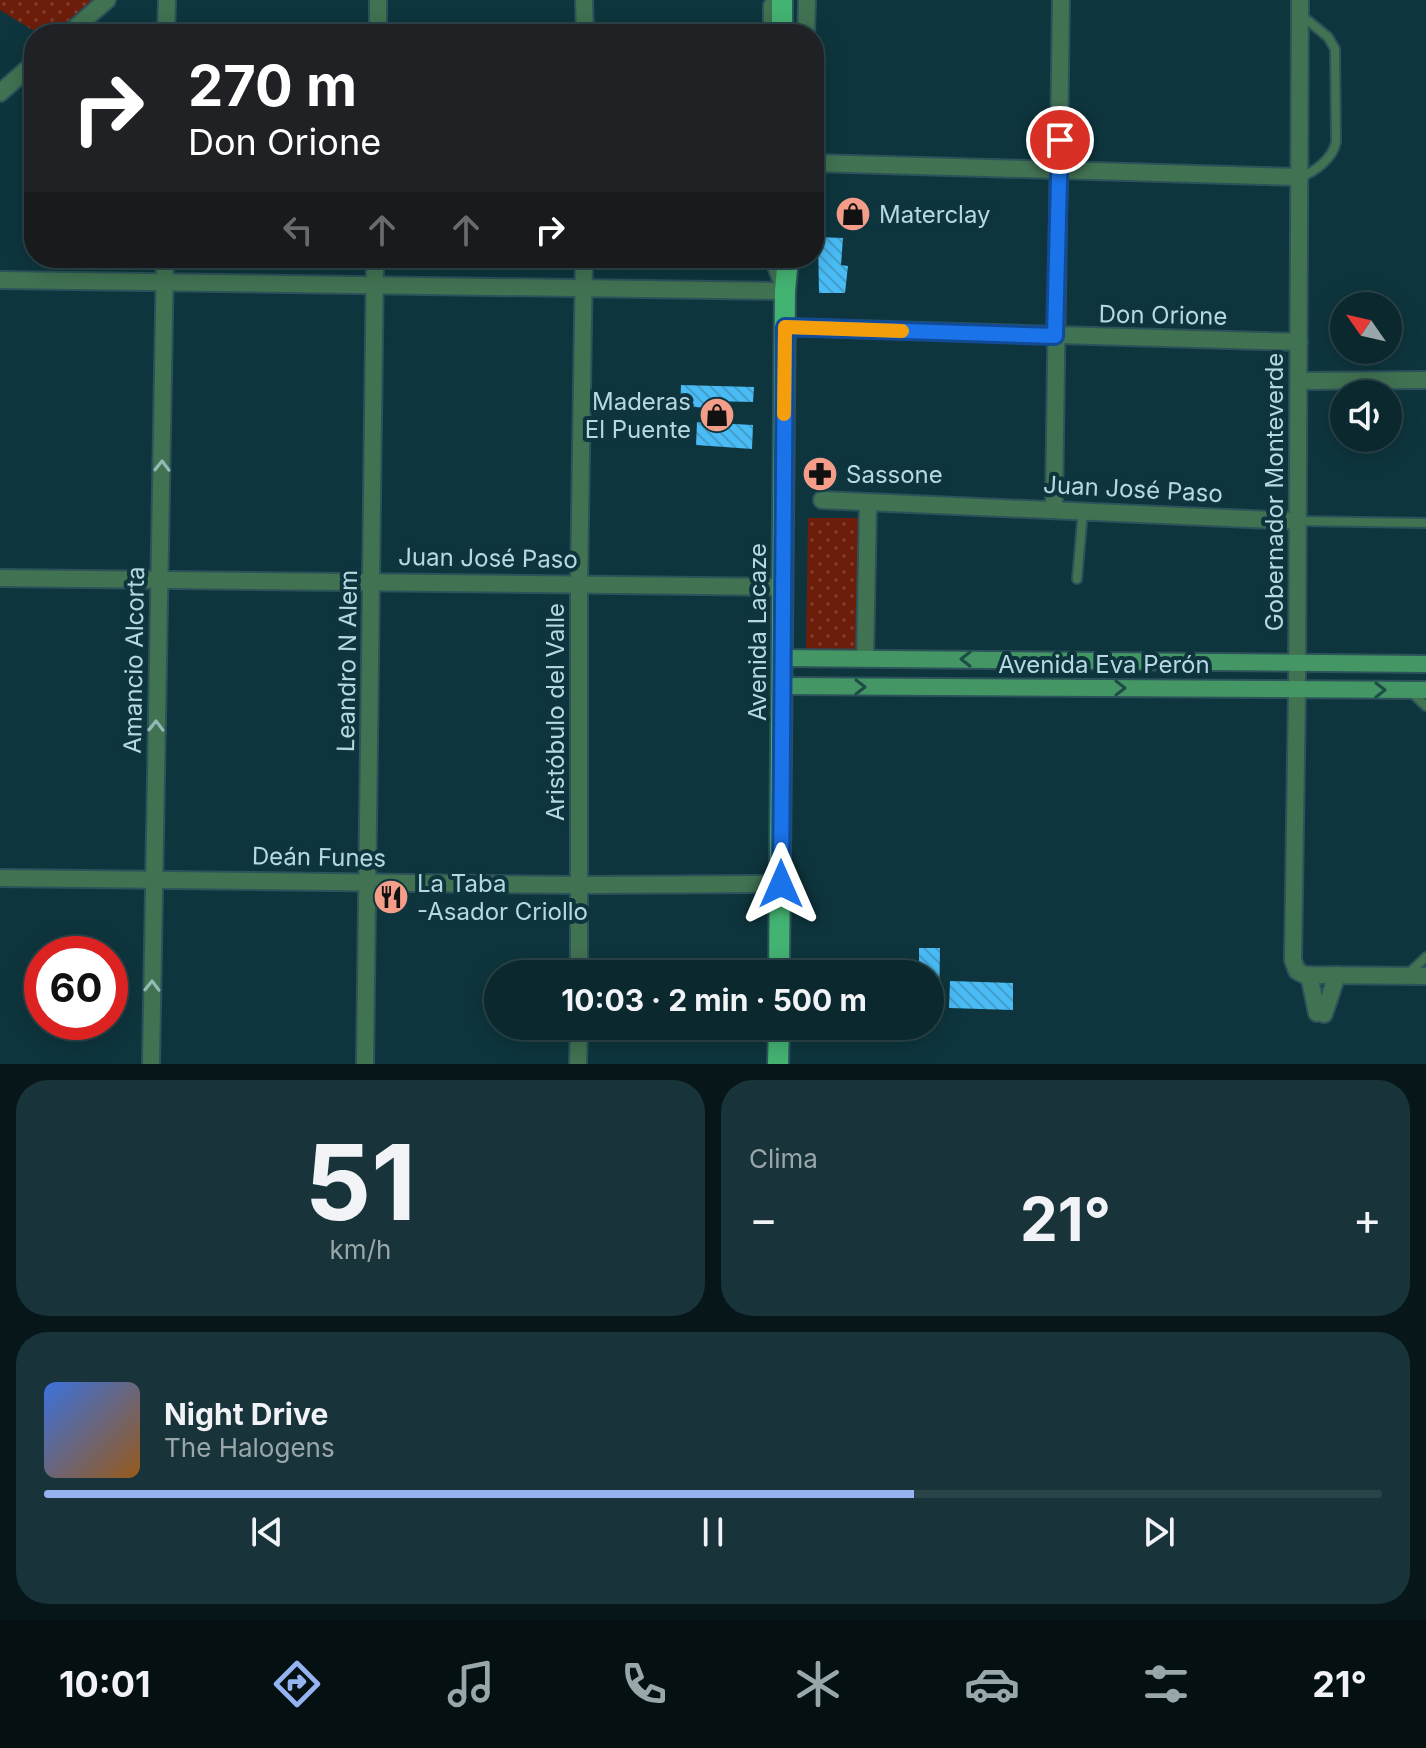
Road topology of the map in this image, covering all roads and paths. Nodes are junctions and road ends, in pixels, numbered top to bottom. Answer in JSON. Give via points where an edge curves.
{"nodes":[{"id":1,"x":107,"y":0,"type":"edge"},
{"id":2,"x":167,"y":0,"type":"edge"},
{"id":3,"x":378,"y":0,"type":"edge"},
{"id":4,"x":584,"y":0,"type":"edge"},
{"id":5,"x":773,"y":0,"type":"edge"},
{"id":6,"x":782,"y":0,"type":"edge"},
{"id":7,"x":791,"y":0,"type":"edge"},
{"id":8,"x":807,"y":0,"type":"edge"},
{"id":9,"x":1061,"y":0,"type":"edge"},
{"id":10,"x":1300,"y":7,"type":"edge"},
{"id":11,"x":79,"y":24,"type":"edge"},
{"id":12,"x":166,"y":24,"type":"edge"},
{"id":13,"x":378,"y":24,"type":"edge"},
{"id":14,"x":585,"y":24,"type":"edge"},
{"id":15,"x":772,"y":24,"type":"edge"},
{"id":16,"x":782,"y":24,"type":"edge"},
{"id":17,"x":791,"y":24,"type":"edge"},
{"id":18,"x":806,"y":24,"type":"edge"},
{"id":19,"x":24,"y":72,"type":"edge"},
{"id":20,"x":0,"y":93,"type":"edge"},
{"id":21,"x":824,"y":163,"type":"edge"},
{"id":22,"x":1060,"y":168,"type":"junction"},
{"id":23,"x":1300,"y":177,"type":"junction"},
{"id":24,"x":165,"y":268,"type":"edge"},
{"id":25,"x":375,"y":268,"type":"edge"},
{"id":26,"x":584,"y":268,"type":"edge"},
{"id":27,"x":777,"y":268,"type":"edge"},
{"id":28,"x":785,"y":268,"type":"edge"},
{"id":29,"x":793,"y":268,"type":"edge"},
{"id":30,"x":0,"y":280,"type":"edge"},
{"id":31,"x":165,"y":281,"type":"junction"},
{"id":32,"x":375,"y":285,"type":"junction"},
{"id":33,"x":583,"y":286,"type":"junction"},
{"id":34,"x":785,"y":291,"type":"junction"},
{"id":35,"x":785,"y":327,"type":"junction"},
{"id":36,"x":1055,"y":336,"type":"junction"},
{"id":37,"x":1299,"y":342,"type":"junction"},
{"id":38,"x":1422,"y":379,"type":"edge"},
{"id":39,"x":1299,"y":381,"type":"junction"},
{"id":40,"x":822,"y":500,"type":"dead end"},
{"id":41,"x":868,"y":503,"type":"junction"},
{"id":42,"x":1054,"y":509,"type":"junction"},
{"id":43,"x":1083,"y":510,"type":"junction"},
{"id":44,"x":1297,"y":521,"type":"junction"},
{"id":45,"x":1426,"y":523,"type":"edge"},
{"id":46,"x":0,"y":578,"type":"edge"},
{"id":47,"x":159,"y":579,"type":"junction"},
{"id":48,"x":1077,"y":579,"type":"dead end"},
{"id":49,"x":372,"y":581,"type":"junction"},
{"id":50,"x":579,"y":583,"type":"junction"},
{"id":51,"x":783,"y":587,"type":"junction"},
{"id":52,"x":1426,"y":651,"type":"edge"},
{"id":53,"x":782,"y":658,"type":"junction"},
{"id":54,"x":865,"y":658,"type":"junction"},
{"id":55,"x":1296,"y":663,"type":"junction"},
{"id":56,"x":1420,"y":664,"type":"edge"},
{"id":57,"x":782,"y":686,"type":"junction"},
{"id":58,"x":1297,"y":689,"type":"junction"},
{"id":59,"x":1418,"y":690,"type":"edge"},
{"id":60,"x":1426,"y":706,"type":"edge"},
{"id":61,"x":0,"y":878,"type":"edge"},
{"id":62,"x":153,"y":879,"type":"junction"},
{"id":63,"x":368,"y":881,"type":"junction"},
{"id":64,"x":781,"y":884,"type":"junction"},
{"id":65,"x":579,"y":885,"type":"junction"},
{"id":66,"x":1426,"y":957,"type":"edge"},
{"id":67,"x":579,"y":960,"type":"edge"},
{"id":68,"x":779,"y":960,"type":"edge"},
{"id":69,"x":1309,"y":975,"type":"junction"},
{"id":70,"x":1337,"y":975,"type":"junction"},
{"id":71,"x":1407,"y":976,"type":"junction"},
{"id":72,"x":1426,"y":976,"type":"edge"},
{"id":73,"x":579,"y":1040,"type":"edge"},
{"id":74,"x":779,"y":1040,"type":"edge"},
{"id":75,"x":151,"y":1064,"type":"edge"},
{"id":76,"x":365,"y":1064,"type":"edge"},
{"id":77,"x":578,"y":1064,"type":"edge"},
{"id":78,"x":778,"y":1064,"type":"edge"}],
"edges":[{"from":1,"to":11,"type":"street"},
{"from":2,"to":12,"type":"street"},
{"from":3,"to":13,"type":"street"},
{"from":4,"to":14,"type":"street"},
{"from":5,"to":15,"type":"street"},
{"from":6,"to":16,"type":"main road"},
{"from":7,"to":17,"type":"main road"},
{"from":8,"to":18,"type":"street"},
{"from":9,"to":22,"type":"street"},
{"from":10,"to":23,"type":"street","name":"Gobernador Monteverde"},
{"from":10,"to":23,"type":"lane","via":[[1335,49],[1336,147]]},
{"from":19,"to":20,"type":"street"},
{"from":21,"to":22,"type":"street"},
{"from":22,"to":23,"type":"street"},
{"from":22,"to":36,"type":"street"},
{"from":23,"to":37,"type":"street","name":"Gobernador Monteverde"},
{"from":24,"to":31,"type":"street","name":"Amancio Alcorta"},
{"from":25,"to":32,"type":"street","name":"Leandro N Alem"},
{"from":26,"to":33,"type":"street","name":"Aristóbulo del Valle"},
{"from":27,"to":34,"type":"street"},
{"from":28,"to":34,"type":"main road","name":"Avenida Lacaze"},
{"from":29,"to":34,"type":"street"},
{"from":30,"to":31,"type":"street"},
{"from":31,"to":32,"type":"street"},
{"from":47,"to":31,"type":"street","name":"Amancio Alcorta","one_way":true},
{"from":32,"to":33,"type":"street"},
{"from":32,"to":49,"type":"street","name":"Leandro N Alem"},
{"from":33,"to":34,"type":"street"},
{"from":33,"to":50,"type":"street","name":"Aristóbulo del Valle"},
{"from":34,"to":35,"type":"main road","name":"Avenida Lacaze"},
{"from":35,"to":36,"type":"street","name":"Don Orione"},
{"from":35,"to":51,"type":"main road","name":"Avenida Lacaze"},
{"from":36,"to":37,"type":"street","name":"Don Orione"},
{"from":36,"to":42,"type":"street"},
{"from":37,"to":39,"type":"street","name":"Gobernador Monteverde"},
{"from":38,"to":39,"type":"street"},
{"from":39,"to":44,"type":"street","name":"Gobernador Monteverde"},
{"from":40,"to":41,"type":"street","name":"Juan José Paso"},
{"from":41,"to":42,"type":"street","name":"Juan José Paso"},
{"from":41,"to":54,"type":"street"},
{"from":42,"to":43,"type":"street","name":"Juan José Paso"},
{"from":43,"to":44,"type":"street","name":"Juan José Paso"},
{"from":43,"to":48,"type":"lane"},
{"from":44,"to":45,"type":"lane"},
{"from":44,"to":55,"type":"street","name":"Gobernador Monteverde"},
{"from":46,"to":47,"type":"street","name":"Juan José Paso"},
{"from":47,"to":49,"type":"street","name":"Juan José Paso"},
{"from":62,"to":47,"type":"street","name":"Amancio Alcorta","one_way":true},
{"from":49,"to":50,"type":"street","name":"Juan José Paso"},
{"from":49,"to":63,"type":"street","name":"Leandro N Alem"},
{"from":50,"to":51,"type":"street","name":"Juan José Paso"},
{"from":50,"to":65,"type":"street","name":"Aristóbulo del Valle"},
{"from":51,"to":53,"type":"main road","name":"Avenida Lacaze"},
{"from":52,"to":56,"type":"lane"},
{"from":53,"to":54,"type":"main road","name":"Avenida Eva Perón"},
{"from":53,"to":57,"type":"main road","name":"Avenida Lacaze"},
{"from":55,"to":54,"type":"main road","name":"Avenida Eva Perón","one_way":true},
{"from":55,"to":56,"type":"main road","name":"Avenida Eva Perón"},
{"from":55,"to":58,"type":"street","name":"Gobernador Monteverde"},
{"from":57,"to":58,"type":"main road","name":"Avenida Eva Perón","one_way":true},
{"from":57,"to":64,"type":"main road","name":"Avenida Lacaze"},
{"from":58,"to":59,"type":"main road","name":"Avenida Eva Perón","one_way":true},
{"from":58,"to":69,"type":"street","name":"Gobernador Monteverde","via":[[1293,960],[1297,971]]},
{"from":59,"to":60,"type":"lane"},
{"from":61,"to":62,"type":"street","name":"Deán Funes"},
{"from":62,"to":63,"type":"street","name":"Deán Funes"},
{"from":75,"to":62,"type":"street","name":"Amancio Alcorta","one_way":true},
{"from":63,"to":65,"type":"street","name":"Deán Funes"},
{"from":63,"to":76,"type":"street","name":"Leandro N Alem"},
{"from":64,"to":65,"type":"street","name":"Deán Funes"},
{"from":64,"to":68,"type":"main road","name":"Avenida Lacaze"},
{"from":65,"to":67,"type":"street","name":"Aristóbulo del Valle"},
{"from":66,"to":71,"type":"lane"},
{"from":69,"to":70,"type":"street"},
{"from":69,"to":70,"type":"street","name":"Gobernador Monteverde","via":[[1320,1014]]},
{"from":70,"to":71,"type":"street"},
{"from":71,"to":72,"type":"street"},
{"from":73,"to":77,"type":"street"},
{"from":74,"to":78,"type":"main road"}]}
